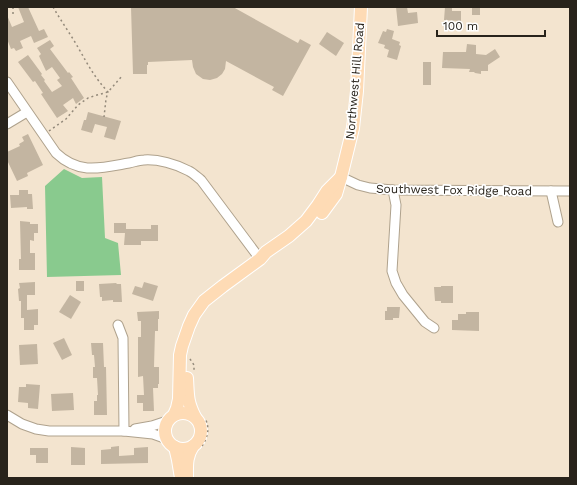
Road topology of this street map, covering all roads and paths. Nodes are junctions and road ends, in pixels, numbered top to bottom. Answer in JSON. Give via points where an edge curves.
{"nodes":[{"id":1,"x":12,"y":7,"type":"edge"},
{"id":2,"x":52,"y":7,"type":"edge"},
{"id":3,"x":361,"y":7,"type":"edge"},
{"id":4,"x":13,"y":15,"type":"dead end"},
{"id":5,"x":122,"y":76,"type":"dead end"},
{"id":6,"x":7,"y":82,"type":"edge"},
{"id":7,"x":108,"y":92,"type":"junction"},
{"id":8,"x":27,"y":112,"type":"junction"},
{"id":9,"x":104,"y":118,"type":"dead end"},
{"id":10,"x":7,"y":124,"type":"edge"},
{"id":11,"x":44,"y":135,"type":"junction"},
{"id":12,"x":341,"y":177,"type":"junction"},
{"id":13,"x":393,"y":190,"type":"junction"},
{"id":14,"x":551,"y":191,"type":"junction"},
{"id":15,"x":570,"y":191,"type":"edge"},
{"id":16,"x":558,"y":222,"type":"dead end"},
{"id":17,"x":260,"y":259,"type":"junction"},
{"id":18,"x":223,"y":286,"type":"junction"},
{"id":19,"x":118,"y":325,"type":"dead end"},
{"id":20,"x":434,"y":328,"type":"dead end"},
{"id":21,"x":7,"y":415,"type":"edge"},
{"id":22,"x":195,"y":416,"type":"junction"},
{"id":23,"x":170,"y":418,"type":"junction"},
{"id":24,"x":124,"y":431,"type":"junction"},
{"id":25,"x":171,"y":443,"type":"junction"},
{"id":26,"x":194,"y":446,"type":"junction"},
{"id":27,"x":181,"y":478,"type":"edge"},
{"id":28,"x":187,"y":478,"type":"edge"}],
"edges":[{"from":1,"to":4,"type":"path"},
{"from":2,"to":7,"type":"path","via":[[93,74]]},
{"from":3,"to":12,"type":"main road","name":"Northwest Hill Road","via":[[353,128]]},
{"from":5,"to":7,"type":"path"},
{"from":6,"to":8,"type":"street"},
{"from":7,"to":9,"type":"path"},
{"from":7,"to":11,"type":"path","via":[[88,98]]},
{"from":8,"to":10,"type":"street"},
{"from":8,"to":11,"type":"street"},
{"from":11,"to":17,"type":"street","via":[[56,153],[77,166],[106,167],[144,160],[160,161],[189,171],[201,180]]},
{"from":12,"to":13,"type":"street","name":"Southwest Fox Ridge Road","via":[[358,185]]},
{"from":12,"to":17,"type":"main road","via":[[327,191],[306,221]]},
{"from":13,"to":14,"type":"street","name":"Southwest Fox Ridge Road"},
{"from":13,"to":20,"type":"street","via":[[396,205],[392,271],[403,295],[425,322]]},
{"from":14,"to":15,"type":"street","name":"Southwest Fox Ridge Road"},
{"from":14,"to":16,"type":"street"},
{"from":17,"to":18,"type":"main road"},
{"from":18,"to":22,"type":"main road","via":[[191,339],[186,377],[188,399]]},
{"from":18,"to":23,"type":"main road","via":[[204,301],[185,335],[180,356],[179,399],[177,408]]},
{"from":19,"to":24,"type":"street","via":[[123,338]]},
{"from":21,"to":24,"type":"street","via":[[22,424],[49,431]]},
{"from":22,"to":23,"type":"main road","via":[[179,412]]},
{"from":22,"to":26,"type":"main road","via":[[202,432]]},
{"from":23,"to":24,"type":"street","via":[[152,426]]},
{"from":23,"to":25,"type":"main road","via":[[165,433]]},
{"from":24,"to":25,"type":"street","via":[[153,434]]},
{"from":25,"to":26,"type":"main road","via":[[184,449]]},
{"from":25,"to":27,"type":"main road","via":[[178,460]]},
{"from":26,"to":28,"type":"main road","via":[[187,460]]}]}
